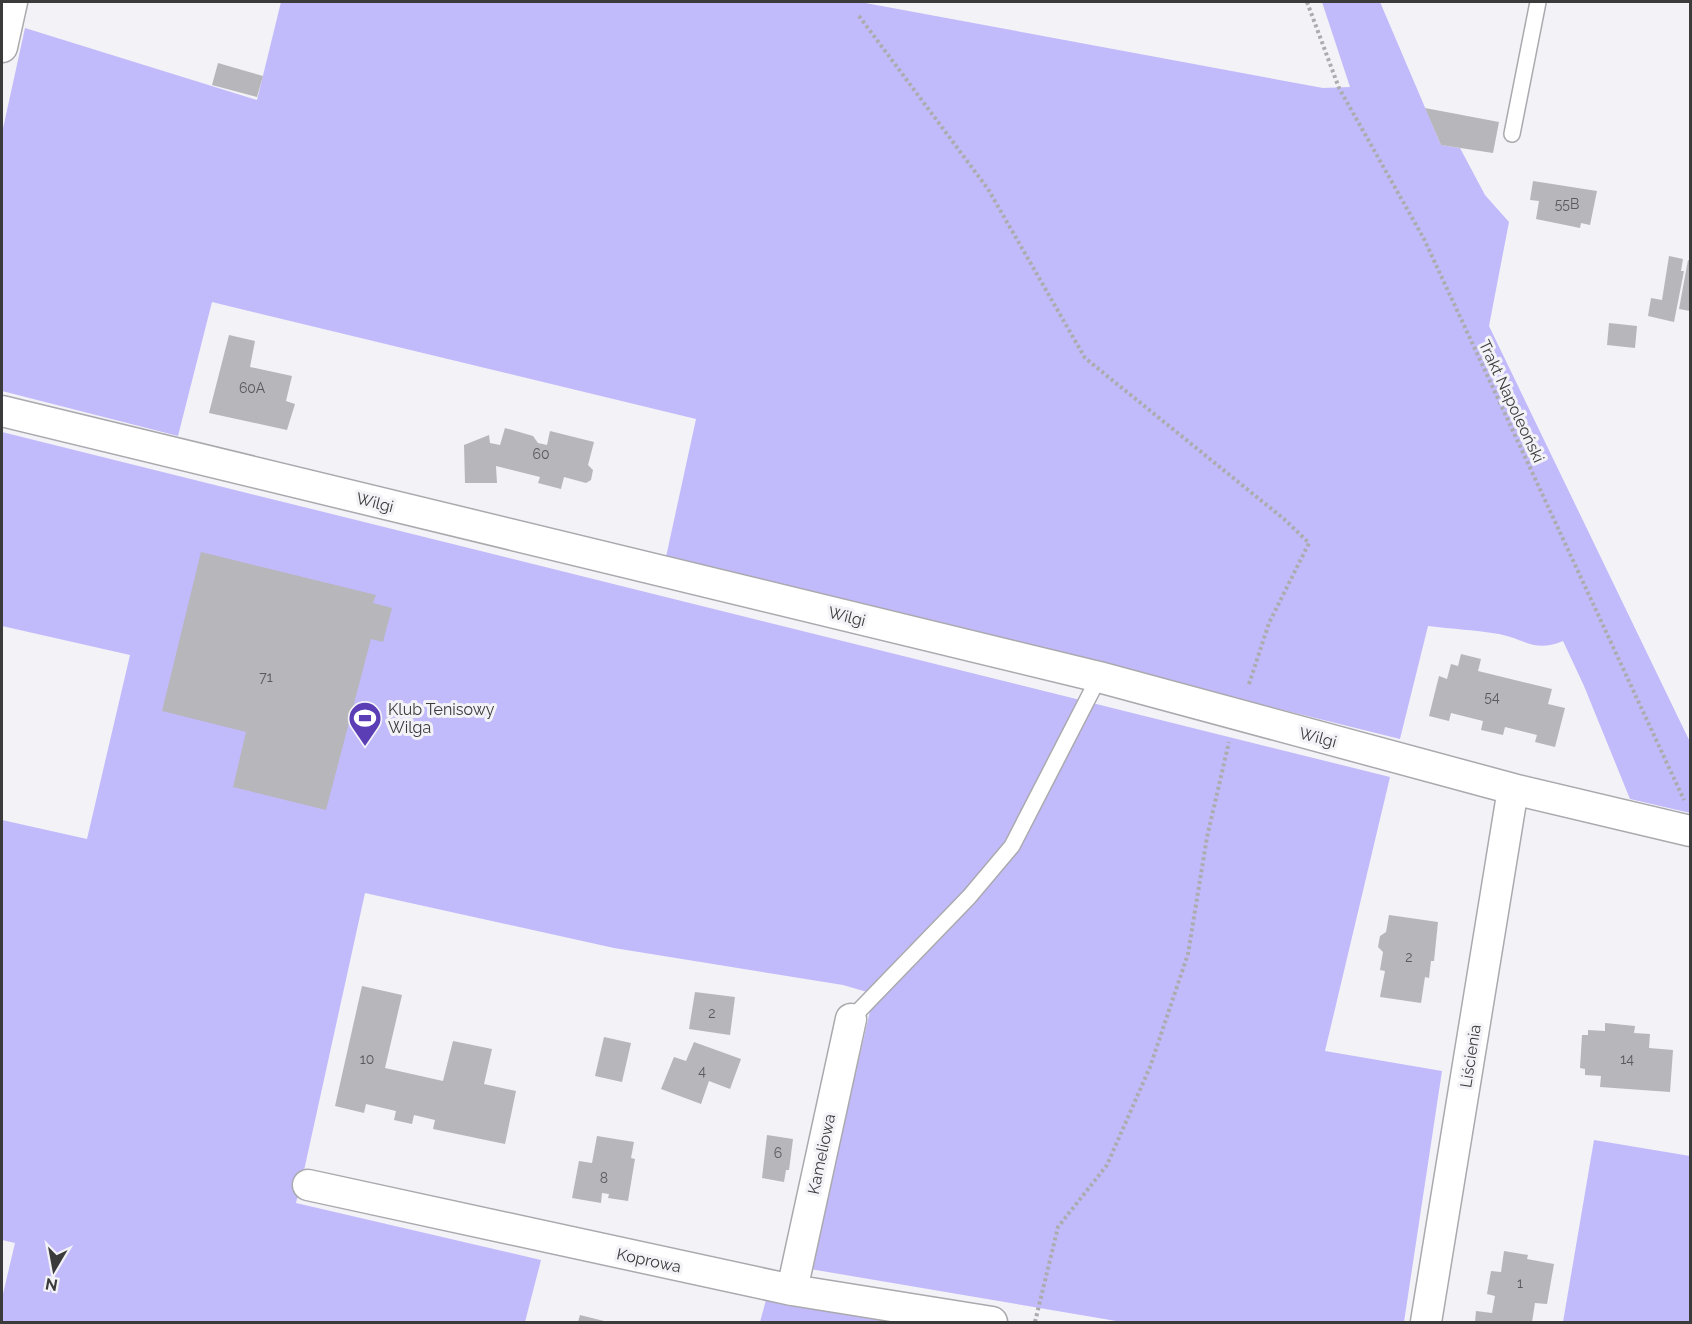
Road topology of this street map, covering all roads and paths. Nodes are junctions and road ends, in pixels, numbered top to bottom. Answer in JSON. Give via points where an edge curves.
{"nodes":[{"id":1,"x":12,"y":2,"type":"edge"},
{"id":2,"x":1307,"y":2,"type":"edge"},
{"id":3,"x":1538,"y":2,"type":"edge"},
{"id":4,"x":860,"y":16,"type":"dead end"},
{"id":5,"x":2,"y":47,"type":"edge"},
{"id":6,"x":1512,"y":134,"type":"dead end"},
{"id":7,"x":2,"y":411,"type":"edge"},
{"id":8,"x":1099,"y":677,"type":"junction"},
{"id":9,"x":1239,"y":715,"type":"junction"},
{"id":10,"x":1513,"y":789,"type":"junction"},
{"id":11,"x":1688,"y":817,"type":"edge"},
{"id":12,"x":851,"y":1019,"type":"joint"},
{"id":13,"x":308,"y":1185,"type":"dead end"},
{"id":14,"x":792,"y":1290,"type":"junction"},
{"id":15,"x":992,"y":1323,"type":"edge"},
{"id":16,"x":1035,"y":1323,"type":"edge"},
{"id":17,"x":1426,"y":1323,"type":"edge"}],
"edges":[{"from":1,"to":5,"type":"street"},
{"from":2,"to":11,"type":"path","name":"Trakt Napoleoński","via":[[1339,88],[1424,239]]},
{"from":3,"to":6,"type":"lane"},
{"from":4,"to":9,"type":"path","via":[[988,189],[1085,358],[1309,543],[1269,623]]},
{"from":7,"to":8,"type":"street","name":"Wilgi"},
{"from":8,"to":9,"type":"street","name":"Wilgi"},
{"from":8,"to":12,"type":"lane","via":[[1012,846],[969,897]]},
{"from":9,"to":10,"type":"street","name":"Wilgi"},
{"from":9,"to":16,"type":"path","via":[[1224,756],[1188,954],[1150,1067],[1107,1165],[1058,1227]]},
{"from":10,"to":11,"type":"street","name":"Wilgi"},
{"from":10,"to":17,"type":"street","name":"Liścienia"},
{"from":12,"to":14,"type":"street","name":"Kameliowa"},
{"from":13,"to":14,"type":"street","name":"Koprowa"},
{"from":14,"to":15,"type":"street","name":"Koprowa"}]}
